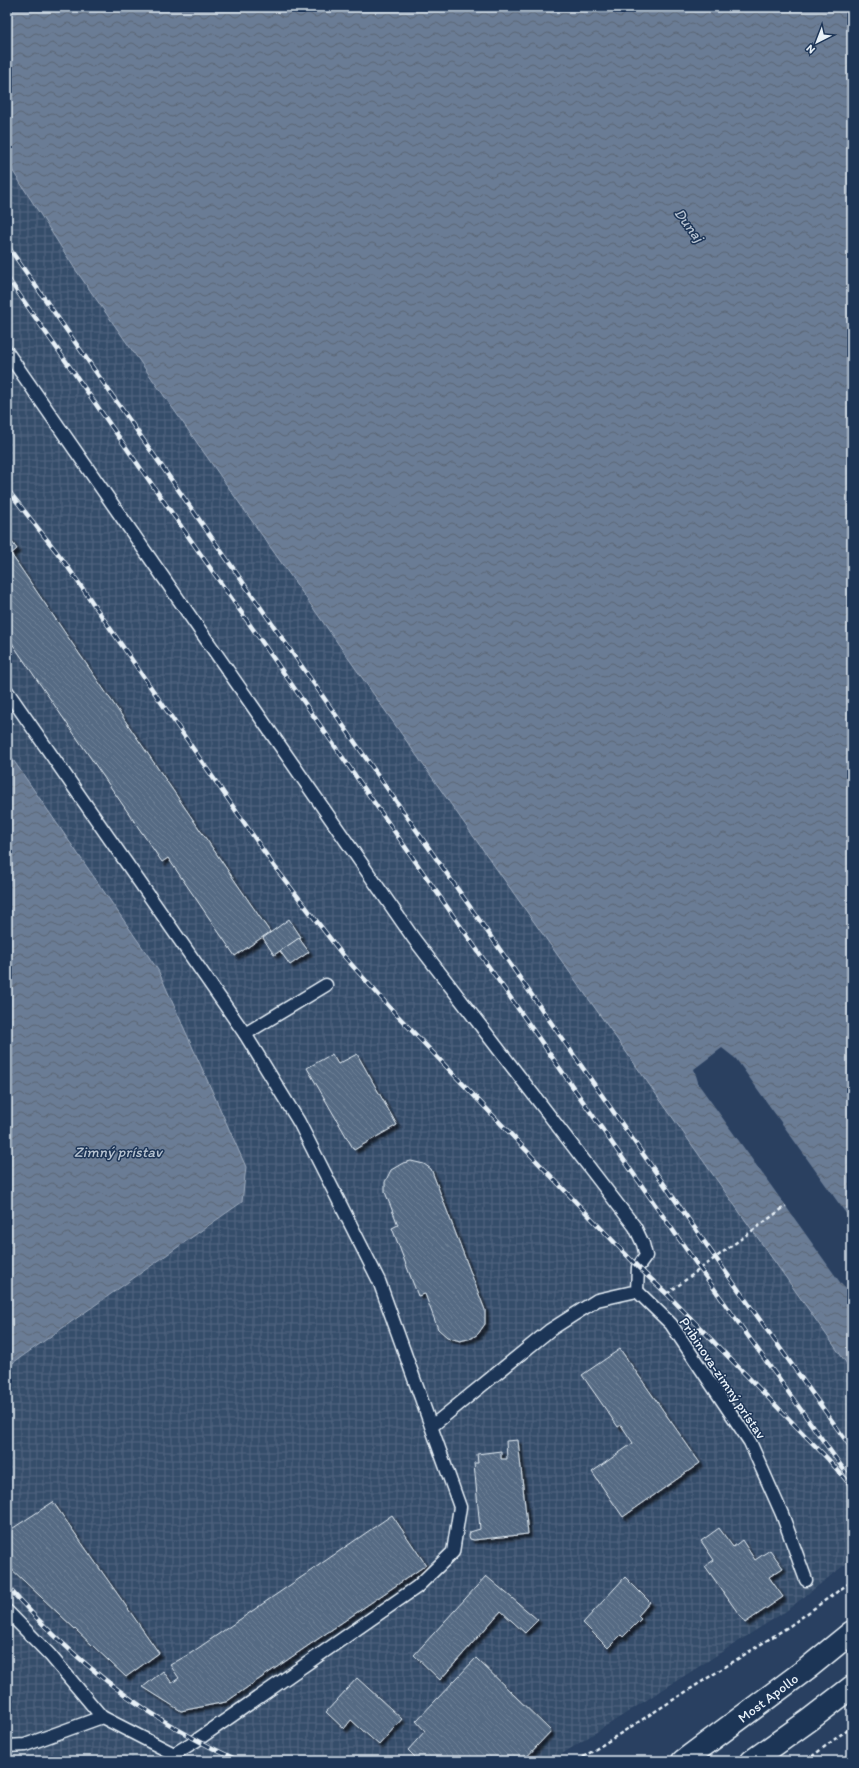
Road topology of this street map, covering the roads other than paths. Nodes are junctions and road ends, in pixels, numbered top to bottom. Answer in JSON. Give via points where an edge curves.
{"nodes":[{"id":1,"x":7,"y":352,"type":"edge"},
{"id":2,"x":7,"y":691,"type":"edge"},
{"id":3,"x":326,"y":985,"type":"dead end"},
{"id":4,"x":245,"y":1034,"type":"junction"},
{"id":5,"x":637,"y":1291,"type":"junction"},
{"id":6,"x":432,"y":1426,"type":"junction"},
{"id":7,"x":806,"y":1580,"type":"dead end"},
{"id":8,"x":7,"y":1611,"type":"edge"},
{"id":9,"x":852,"y":1632,"type":"edge"},
{"id":10,"x":852,"y":1687,"type":"edge"},
{"id":11,"x":102,"y":1717,"type":"junction"},
{"id":12,"x":7,"y":1746,"type":"edge"},
{"id":13,"x":175,"y":1757,"type":"edge"},
{"id":14,"x":683,"y":1761,"type":"edge"},
{"id":15,"x":752,"y":1761,"type":"edge"}],
"edges":[{"from":1,"to":5,"type":"lane","via":[[414,939],[635,1227],[646,1256],[638,1267]]},
{"from":2,"to":4,"type":"lane"},
{"from":3,"to":4,"type":"lane"},
{"from":4,"to":6,"type":"lane","via":[[299,1122],[379,1282]]},
{"from":5,"to":6,"type":"lane","via":[[597,1300],[550,1330]]},
{"from":5,"to":7,"type":"lane","name":"Pribinova-zimný prístav","via":[[670,1324],[750,1442],[782,1514]]},
{"from":6,"to":13,"type":"lane","via":[[460,1507],[454,1552],[418,1588]]},
{"from":8,"to":11,"type":"lane","via":[[50,1655]]},
{"from":9,"to":14,"type":"main road","name":"Most Apollo"},
{"from":10,"to":15,"type":"main road"},
{"from":11,"to":12,"type":"lane","via":[[25,1745]]},
{"from":11,"to":13,"type":"lane"}]}
